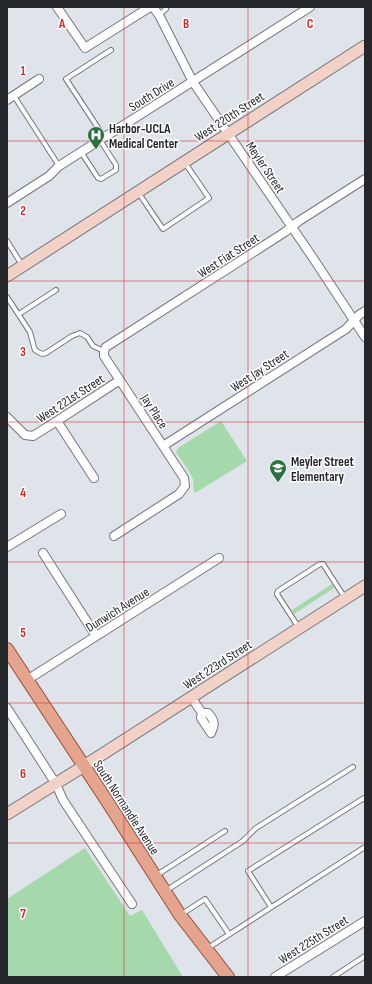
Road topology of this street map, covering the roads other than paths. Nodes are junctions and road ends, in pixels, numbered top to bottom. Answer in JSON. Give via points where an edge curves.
{"nodes":[{"id":1,"x":57,"y":7,"type":"edge"},
{"id":2,"x":152,"y":7,"type":"edge"},
{"id":3,"x":310,"y":7,"type":"edge"},
{"id":4,"x":166,"y":9,"type":"dead end"},
{"id":5,"x":159,"y":15,"type":"junction"},
{"id":6,"x":365,"y":46,"type":"edge"},
{"id":7,"x":111,"y":50,"type":"dead end"},
{"id":8,"x":39,"y":79,"type":"dead end"},
{"id":9,"x":193,"y":82,"type":"junction"},
{"id":10,"x":10,"y":98,"type":"edge"},
{"id":11,"x":228,"y":133,"type":"junction"},
{"id":12,"x":102,"y":139,"type":"junction"},
{"id":13,"x":81,"y":152,"type":"junction"},
{"id":14,"x":184,"y":162,"type":"junction"},
{"id":15,"x":59,"y":166,"type":"junction"},
{"id":16,"x":365,"y":179,"type":"edge"},
{"id":17,"x":138,"y":192,"type":"junction"},
{"id":18,"x":7,"y":203,"type":"edge"},
{"id":19,"x":292,"y":227,"type":"junction"},
{"id":20,"x":7,"y":241,"type":"edge"},
{"id":21,"x":22,"y":266,"type":"junction"},
{"id":22,"x":7,"y":276,"type":"edge"},
{"id":23,"x":56,"y":290,"type":"dead end"},
{"id":24,"x":7,"y":297,"type":"edge"},
{"id":25,"x":365,"y":311,"type":"edge"},
{"id":26,"x":19,"y":314,"type":"junction"},
{"id":27,"x":354,"y":320,"type":"junction"},
{"id":28,"x":365,"y":337,"type":"edge"},
{"id":29,"x":104,"y":350,"type":"junction"},
{"id":30,"x":120,"y":380,"type":"junction"},
{"id":31,"x":7,"y":417,"type":"edge"},
{"id":32,"x":57,"y":422,"type":"junction"},
{"id":33,"x":163,"y":446,"type":"junction"},
{"id":34,"x":94,"y":478,"type":"dead end"},
{"id":35,"x":60,"y":514,"type":"dead end"},
{"id":36,"x":114,"y":536,"type":"dead end"},
{"id":37,"x":7,"y":547,"type":"edge"},
{"id":38,"x":43,"y":553,"type":"dead end"},
{"id":39,"x":219,"y":558,"type":"dead end"},
{"id":40,"x":365,"y":586,"type":"edge"},
{"id":41,"x":346,"y":599,"type":"junction"},
{"id":42,"x":299,"y":629,"type":"junction"},
{"id":43,"x":96,"y":636,"type":"junction"},
{"id":44,"x":7,"y":649,"type":"edge"},
{"id":45,"x":27,"y":680,"type":"junction"},
{"id":46,"x":192,"y":698,"type":"junction"},
{"id":47,"x":7,"y":708,"type":"edge"},
{"id":48,"x":202,"y":713,"type":"dead end"},
{"id":49,"x":84,"y":766,"type":"junction"},
{"id":50,"x":353,"y":767,"type":"dead end"},
{"id":51,"x":56,"y":784,"type":"junction"},
{"id":52,"x":365,"y":800,"type":"edge"},
{"id":53,"x":7,"y":814,"type":"edge"},
{"id":54,"x":225,"y":831,"type":"dead end"},
{"id":55,"x":365,"y":846,"type":"edge"},
{"id":56,"x":155,"y":876,"type":"junction"},
{"id":57,"x":164,"y":892,"type":"junction"},
{"id":58,"x":132,"y":904,"type":"dead end"},
{"id":59,"x":272,"y":906,"type":"junction"},
{"id":60,"x":180,"y":916,"type":"junction"},
{"id":61,"x":365,"y":921,"type":"edge"},
{"id":62,"x":229,"y":934,"type":"junction"},
{"id":63,"x":206,"y":949,"type":"junction"},
{"id":64,"x":365,"y":956,"type":"edge"},
{"id":65,"x":228,"y":977,"type":"edge"},
{"id":66,"x":275,"y":977,"type":"edge"},
{"id":67,"x":333,"y":977,"type":"edge"}],
"edges":[{"from":1,"to":2,"type":"street","via":[[85,48]]},
{"from":2,"to":5,"type":"street","name":"Meyler Street"},
{"from":3,"to":9,"type":"street","name":"South Drive"},
{"from":4,"to":5,"type":"lane"},
{"from":5,"to":9,"type":"street","name":"Meyler Street"},
{"from":6,"to":11,"type":"street","name":"West 220th Street"},
{"from":7,"to":12,"type":"lane","via":[[66,80]]},
{"from":8,"to":10,"type":"street"},
{"from":9,"to":11,"type":"street","name":"Meyler Street"},
{"from":9,"to":12,"type":"street","name":"South Drive"},
{"from":10,"to":15,"type":"lane"},
{"from":11,"to":14,"type":"street","name":"West 220th Street"},
{"from":11,"to":19,"type":"street","name":"Meyler Street"},
{"from":12,"to":13,"type":"street","name":"South Drive"},
{"from":12,"to":13,"type":"lane","via":[[116,165],[116,170],[101,179],[98,178]]},
{"from":13,"to":15,"type":"street","name":"South Drive"},
{"from":14,"to":17,"type":"street","name":"West 220th Street"},
{"from":14,"to":17,"type":"lane","via":[[209,198],[163,229]]},
{"from":15,"to":18,"type":"street","name":"South Drive","via":[[49,176]]},
{"from":16,"to":19,"type":"street","name":"West Fiat Street"},
{"from":17,"to":21,"type":"street","name":"West 220th Street"},
{"from":19,"to":27,"type":"street","name":"Meyler Street"},
{"from":19,"to":29,"type":"street","name":"West Fiat Street"},
{"from":20,"to":21,"type":"lane"},
{"from":21,"to":22,"type":"street","name":"West 220th Street"},
{"from":23,"to":26,"type":"lane"},
{"from":24,"to":26,"type":"lane"},
{"from":25,"to":27,"type":"street","name":"West Jay Street"},
{"from":26,"to":29,"type":"lane","via":[[30,332],[35,350],[40,353],[46,353],[80,333],[87,337],[93,346]]},
{"from":27,"to":28,"type":"street","name":"Meyler Street"},
{"from":27,"to":33,"type":"street","name":"West Jay Street","via":[[346,329]]},
{"from":29,"to":30,"type":"street","name":"Jay Place","via":[[104,356]]},
{"from":30,"to":32,"type":"street","name":"West 221st Street"},
{"from":30,"to":33,"type":"street","name":"Jay Place"},
{"from":31,"to":32,"type":"street","name":"West 221st Street","via":[[25,435],[33,436]]},
{"from":32,"to":34,"type":"street"},
{"from":33,"to":36,"type":"street","name":"Jay Place","via":[[184,478],[185,486],[179,494]]},
{"from":35,"to":37,"type":"street"},
{"from":38,"to":43,"type":"street"},
{"from":39,"to":43,"type":"street","name":"Dunwich Avenue"},
{"from":40,"to":41,"type":"street","name":"West 223rd Street"},
{"from":41,"to":42,"type":"street","name":"West 223rd Street"},
{"from":41,"to":42,"type":"lane","via":[[323,564],[320,564],[277,594]]},
{"from":42,"to":46,"type":"street","name":"West 223rd Street"},
{"from":43,"to":45,"type":"street","name":"Dunwich Avenue"},
{"from":44,"to":45,"type":"main road","name":"South Normandie Avenue"},
{"from":45,"to":49,"type":"main road","name":"South Normandie Avenue"},
{"from":46,"to":48,"type":"street"},
{"from":46,"to":49,"type":"street","name":"West 223rd Street"},
{"from":47,"to":51,"type":"street"},
{"from":49,"to":51,"type":"street","name":"West 223rd Street"},
{"from":49,"to":56,"type":"main road","name":"South Normandie Avenue"},
{"from":50,"to":57,"type":"lane","via":[[256,828],[243,841]]},
{"from":51,"to":53,"type":"street","name":"West 223rd Street"},
{"from":51,"to":58,"type":"street","via":[[63,800]]},
{"from":52,"to":59,"type":"lane","via":[[364,798],[248,871]]},
{"from":54,"to":56,"type":"lane"},
{"from":55,"to":59,"type":"lane"},
{"from":56,"to":57,"type":"main road","name":"South Normandie Avenue"},
{"from":57,"to":60,"type":"main road","name":"South Normandie Avenue"},
{"from":59,"to":62,"type":"lane"},
{"from":60,"to":62,"type":"lane","via":[[205,899]]},
{"from":60,"to":63,"type":"main road","name":"South Normandie Avenue"},
{"from":61,"to":66,"type":"street","name":"West 225th Street"},
{"from":62,"to":63,"type":"lane"},
{"from":63,"to":65,"type":"main road","name":"South Normandie Avenue"},
{"from":64,"to":67,"type":"lane"}]}
